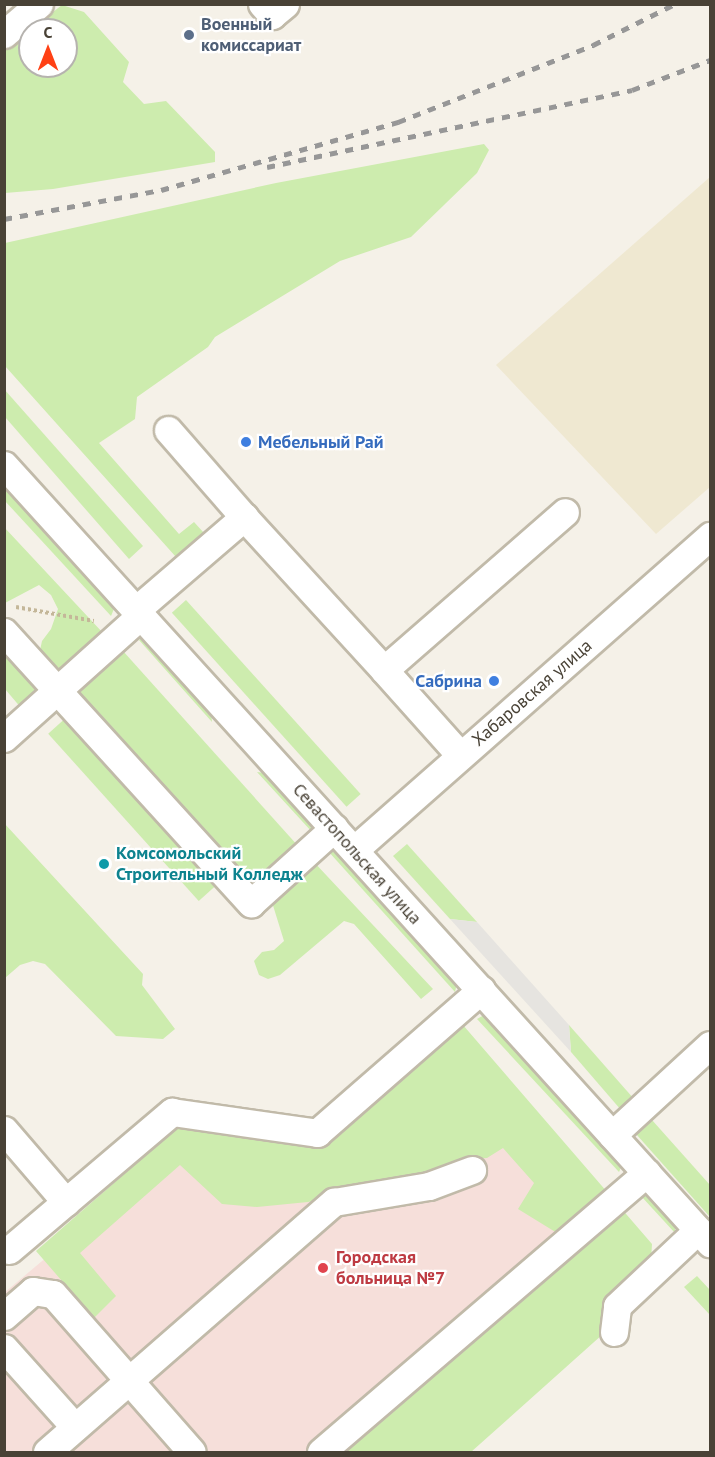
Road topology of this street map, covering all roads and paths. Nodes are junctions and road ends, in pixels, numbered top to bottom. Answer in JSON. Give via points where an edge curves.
{"nodes":[{"id":1,"x":39,"y":4,"type":"edge"},
{"id":2,"x":262,"y":4,"type":"edge"},
{"id":3,"x":285,"y":4,"type":"edge"},
{"id":4,"x":4,"y":34,"type":"edge"},
{"id":5,"x":168,"y":430,"type":"dead end"},
{"id":6,"x":4,"y":465,"type":"edge"},
{"id":7,"x":565,"y":512,"type":"dead end"},
{"id":8,"x":244,"y":517,"type":"junction"},
{"id":9,"x":711,"y":536,"type":"edge"},
{"id":10,"x":4,"y":606,"type":"edge"},
{"id":11,"x":139,"y":613,"type":"junction"},
{"id":12,"x":98,"y":622,"type":"dead end"},
{"id":13,"x":4,"y":632,"type":"edge"},
{"id":14,"x":384,"y":670,"type":"junction"},
{"id":15,"x":58,"y":690,"type":"junction"},
{"id":16,"x":4,"y":738,"type":"edge"},
{"id":17,"x":460,"y":756,"type":"junction"},
{"id":18,"x":334,"y":828,"type":"junction"},
{"id":19,"x":354,"y":850,"type":"junction"},
{"id":20,"x":481,"y":990,"type":"junction"},
{"id":21,"x":711,"y":1045,"type":"edge"},
{"id":22,"x":4,"y":1130,"type":"edge"},
{"id":23,"x":612,"y":1135,"type":"junction"},
{"id":24,"x":472,"y":1170,"type":"dead end"},
{"id":25,"x":647,"y":1173,"type":"junction"},
{"id":26,"x":66,"y":1202,"type":"junction"},
{"id":27,"x":704,"y":1237,"type":"edge"},
{"id":28,"x":9,"y":1250,"type":"dead end"},
{"id":29,"x":4,"y":1316,"type":"edge"},
{"id":30,"x":614,"y":1332,"type":"dead end"},
{"id":31,"x":4,"y":1348,"type":"edge"},
{"id":32,"x":128,"y":1381,"type":"junction"},
{"id":33,"x":75,"y":1427,"type":"junction"},
{"id":34,"x":47,"y":1452,"type":"edge"},
{"id":35,"x":192,"y":1452,"type":"edge"},
{"id":36,"x":321,"y":1452,"type":"edge"}],
"edges":[{"from":1,"to":4,"type":"street"},
{"from":2,"to":3,"type":"street","via":[[272,15]]},
{"from":5,"to":8,"type":"street"},
{"from":6,"to":11,"type":"street","name":"Севастопольская улица"},
{"from":7,"to":14,"type":"street"},
{"from":8,"to":11,"type":"street"},
{"from":8,"to":14,"type":"street"},
{"from":9,"to":17,"type":"street","name":"Хабаровская улица"},
{"from":10,"to":12,"type":"path"},
{"from":11,"to":15,"type":"street"},
{"from":11,"to":18,"type":"street","name":"Севастопольская улица"},
{"from":13,"to":15,"type":"street"},
{"from":14,"to":17,"type":"street"},
{"from":15,"to":16,"type":"street"},
{"from":15,"to":18,"type":"street","via":[[251,903]]},
{"from":17,"to":19,"type":"street","name":"Хабаровская улица"},
{"from":18,"to":19,"type":"street","name":"Севастопольская улица"},
{"from":19,"to":20,"type":"street","name":"Севастопольская улица"},
{"from":20,"to":23,"type":"street","name":"Севастопольская улица"},
{"from":20,"to":26,"type":"street","via":[[317,1133],[172,1112]]},
{"from":21,"to":23,"type":"street"},
{"from":22,"to":26,"type":"street"},
{"from":23,"to":25,"type":"street","name":"Севастопольская улица"},
{"from":24,"to":32,"type":"street","via":[[429,1186],[334,1202]]},
{"from":25,"to":27,"type":"street","name":"Севастопольская улица"},
{"from":25,"to":36,"type":"street"},
{"from":26,"to":28,"type":"street"},
{"from":27,"to":30,"type":"street","via":[[617,1306]]},
{"from":29,"to":32,"type":"street","via":[[33,1291],[53,1294]]},
{"from":31,"to":33,"type":"street"},
{"from":32,"to":33,"type":"street"},
{"from":32,"to":35,"type":"street"},
{"from":33,"to":34,"type":"street"}]}
